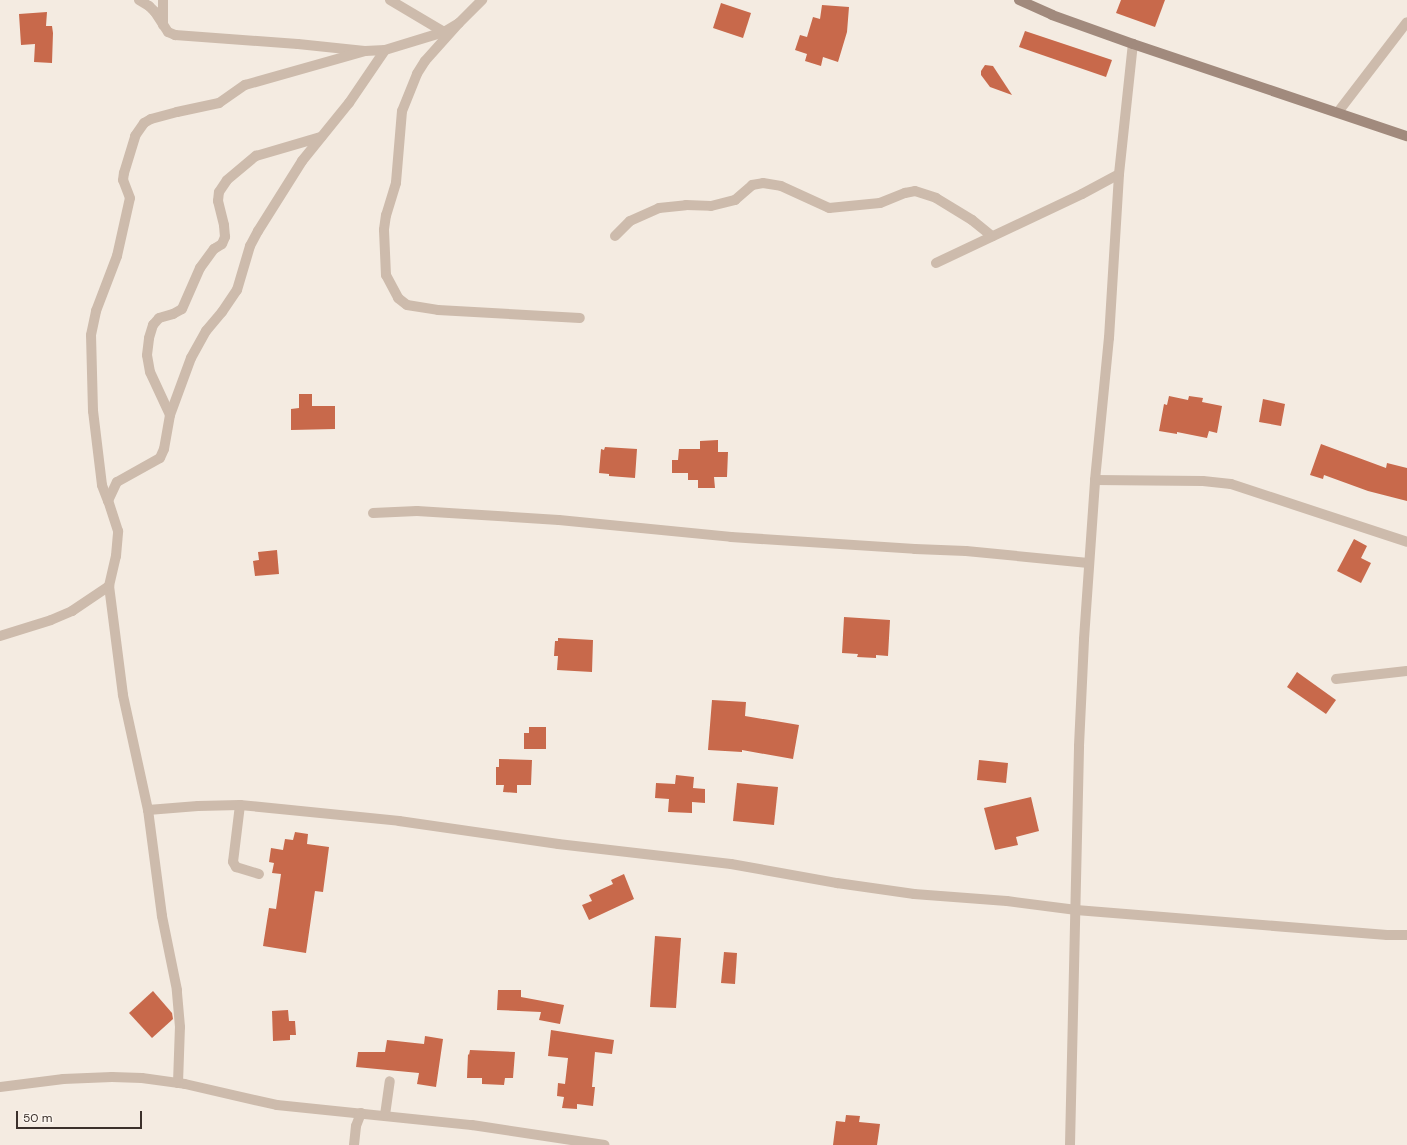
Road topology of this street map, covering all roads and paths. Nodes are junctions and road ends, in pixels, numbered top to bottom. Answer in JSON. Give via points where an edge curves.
{"nodes":[{"id":1,"x":139,"y":0,"type":"edge"},
{"id":2,"x":163,"y":0,"type":"edge"},
{"id":3,"x":390,"y":0,"type":"edge"},
{"id":4,"x":482,"y":0,"type":"edge"},
{"id":5,"x":1018,"y":0,"type":"edge"},
{"id":6,"x":1407,"y":22,"type":"edge"},
{"id":7,"x":459,"y":24,"type":"junction"},
{"id":8,"x":163,"y":25,"type":"junction"},
{"id":9,"x":444,"y":32,"type":"junction"},
{"id":10,"x":1133,"y":44,"type":"junction"},
{"id":11,"x":385,"y":50,"type":"junction"},
{"id":12,"x":365,"y":51,"type":"junction"},
{"id":13,"x":1338,"y":112,"type":"junction"},
{"id":14,"x":1407,"y":136,"type":"edge"},
{"id":15,"x":321,"y":137,"type":"junction"},
{"id":16,"x":1119,"y":174,"type":"junction"},
{"id":17,"x":615,"y":236,"type":"dead end"},
{"id":18,"x":992,"y":236,"type":"junction"},
{"id":19,"x":936,"y":263,"type":"dead end"},
{"id":20,"x":580,"y":318,"type":"dead end"},
{"id":21,"x":170,"y":415,"type":"junction"},
{"id":22,"x":1095,"y":480,"type":"junction"},
{"id":23,"x":108,"y":501,"type":"junction"},
{"id":24,"x":373,"y":513,"type":"dead end"},
{"id":25,"x":1407,"y":542,"type":"edge"},
{"id":26,"x":1088,"y":563,"type":"junction"},
{"id":27,"x":110,"y":586,"type":"junction"},
{"id":28,"x":0,"y":636,"type":"edge"},
{"id":29,"x":1407,"y":671,"type":"edge"},
{"id":30,"x":1336,"y":679,"type":"dead end"},
{"id":31,"x":240,"y":805,"type":"junction"},
{"id":32,"x":148,"y":810,"type":"junction"},
{"id":33,"x":259,"y":874,"type":"dead end"},
{"id":34,"x":1076,"y":910,"type":"junction"},
{"id":35,"x":1407,"y":934,"type":"edge"},
{"id":36,"x":390,"y":1081,"type":"dead end"},
{"id":37,"x":178,"y":1084,"type":"junction"},
{"id":38,"x":0,"y":1086,"type":"edge"},
{"id":39,"x":361,"y":1113,"type":"junction"},
{"id":40,"x":385,"y":1115,"type":"junction"},
{"id":41,"x":581,"y":1143,"type":"edge"},
{"id":42,"x":354,"y":1145,"type":"edge"},
{"id":43,"x":604,"y":1145,"type":"edge"},
{"id":44,"x":1070,"y":1145,"type":"edge"}],
"edges":[{"from":1,"to":8,"type":"street","via":[[149,6]]},
{"from":2,"to":8,"type":"street"},
{"from":3,"to":9,"type":"street"},
{"from":4,"to":7,"type":"street"},
{"from":5,"to":10,"type":"street"},
{"from":6,"to":13,"type":"street"},
{"from":7,"to":9,"type":"street"},
{"from":7,"to":20,"type":"street","via":[[425,61],[402,111],[396,183],[384,230],[386,275],[398,298],[407,304],[438,310]]},
{"from":8,"to":12,"type":"street","via":[[168,32],[185,37]]},
{"from":9,"to":11,"type":"street"},
{"from":10,"to":13,"type":"street"},
{"from":10,"to":16,"type":"street"},
{"from":11,"to":12,"type":"street"},
{"from":11,"to":15,"type":"street","via":[[349,103]]},
{"from":12,"to":23,"type":"street","via":[[245,85],[219,103],[151,119],[144,123],[135,136],[123,180],[130,198],[117,256],[96,312],[91,335],[90,360],[96,431],[102,485]]},
{"from":13,"to":14,"type":"street"},
{"from":15,"to":21,"type":"street","via":[[302,161],[250,246],[237,290],[206,331],[191,358]]},
{"from":15,"to":21,"type":"street","via":[[256,156],[227,180],[219,192],[218,202],[225,237],[222,244],[214,249],[200,268],[182,309],[159,318],[153,324],[149,338],[147,355],[150,372]]},
{"from":16,"to":18,"type":"street"},
{"from":16,"to":22,"type":"street","via":[[1110,338]]},
{"from":17,"to":18,"type":"street","via":[[630,222],[659,208],[711,206],[735,200],[752,185],[763,183],[781,186],[829,208],[880,203],[905,193],[915,192],[936,198],[972,220]]},
{"from":18,"to":19,"type":"street"},
{"from":21,"to":23,"type":"street","via":[[160,458],[117,482]]},
{"from":22,"to":25,"type":"street","via":[[1202,481],[1231,484]]},
{"from":22,"to":26,"type":"street"},
{"from":23,"to":27,"type":"street","via":[[118,531]]},
{"from":24,"to":26,"type":"street","via":[[417,511],[558,520],[731,537],[966,551]]},
{"from":26,"to":34,"type":"street","via":[[1079,746]]},
{"from":27,"to":28,"type":"street","via":[[51,620]]},
{"from":27,"to":32,"type":"street","via":[[123,695]]},
{"from":29,"to":30,"type":"street"},
{"from":31,"to":32,"type":"street"},
{"from":31,"to":33,"type":"street","via":[[233,862],[236,867]]},
{"from":31,"to":34,"type":"street","via":[[399,821],[558,844],[731,864],[914,894],[1007,901]]},
{"from":32,"to":37,"type":"street","via":[[156,878],[179,1012]]},
{"from":34,"to":35,"type":"street","via":[[1387,935]]},
{"from":34,"to":44,"type":"street"},
{"from":36,"to":40,"type":"street"},
{"from":37,"to":38,"type":"street","via":[[142,1078],[112,1077]]},
{"from":37,"to":39,"type":"street","via":[[277,1105]]},
{"from":39,"to":40,"type":"street"},
{"from":39,"to":42,"type":"street","via":[[356,1126]]},
{"from":40,"to":41,"type":"street"},
{"from":41,"to":43,"type":"street"}]}
